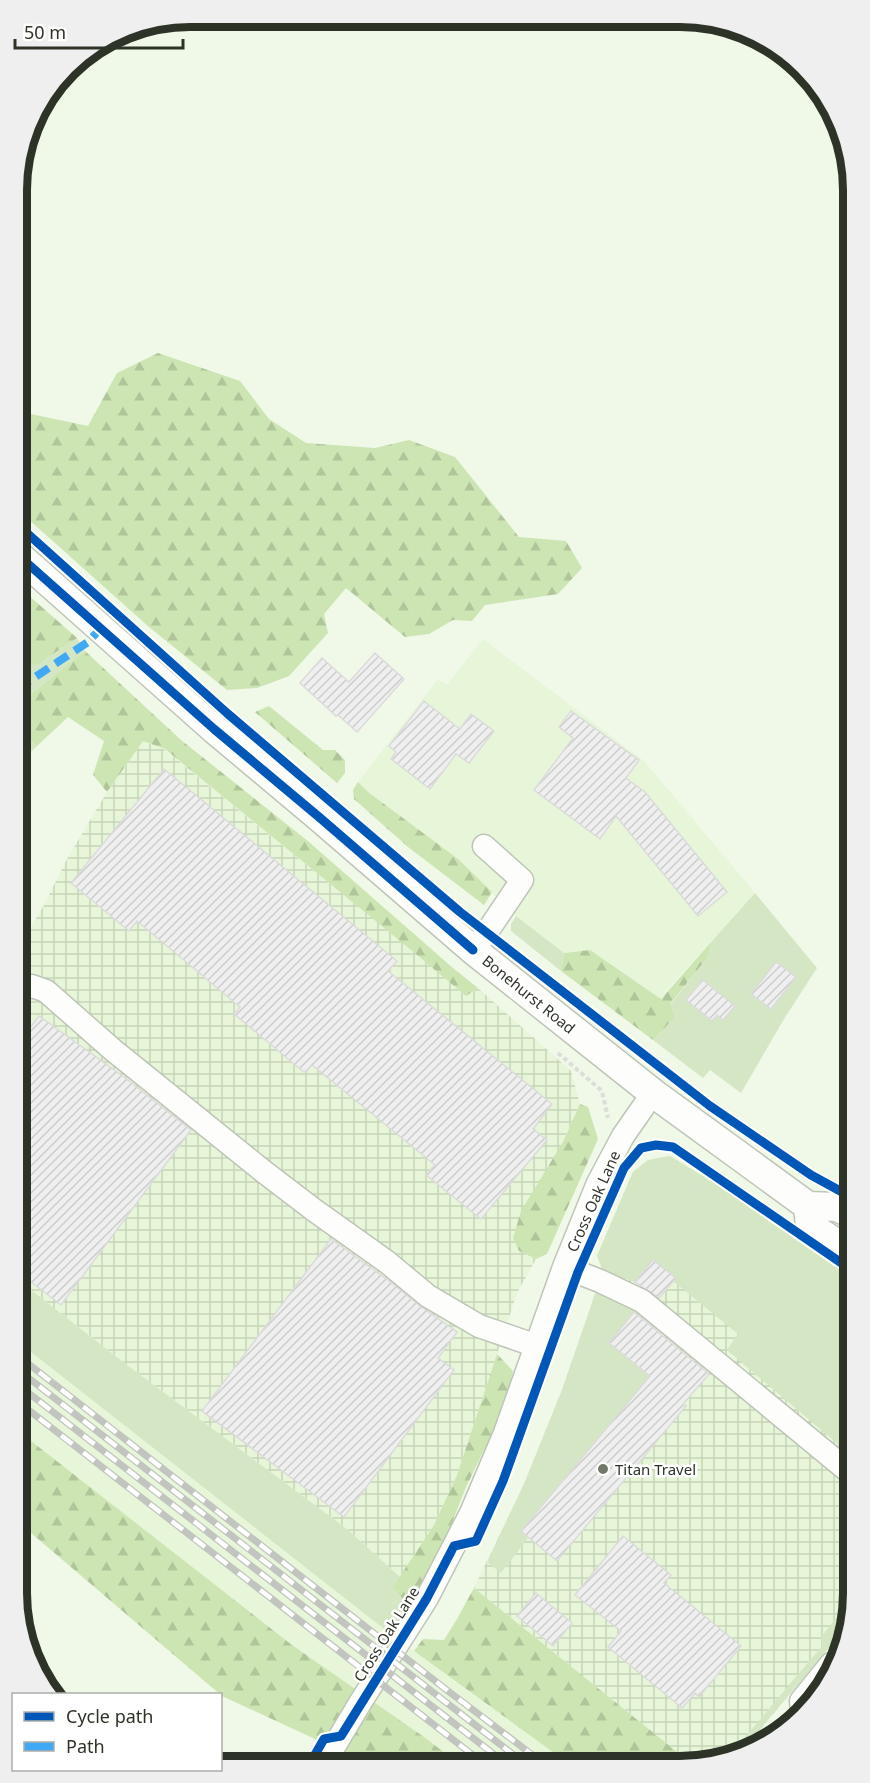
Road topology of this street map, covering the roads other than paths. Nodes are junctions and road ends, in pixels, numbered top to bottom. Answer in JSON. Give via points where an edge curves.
{"nodes":[{"id":1,"x":27,"y":563,"type":"edge"},
{"id":2,"x":484,"y":846,"type":"dead end"},
{"id":3,"x":473,"y":950,"type":"junction"},
{"id":4,"x":27,"y":987,"type":"edge"},
{"id":5,"x":653,"y":1093,"type":"junction"},
{"id":6,"x":808,"y":1206,"type":"junction"},
{"id":7,"x":843,"y":1210,"type":"edge"},
{"id":8,"x":843,"y":1247,"type":"edge"},
{"id":9,"x":564,"y":1267,"type":"junction"},
{"id":10,"x":537,"y":1346,"type":"junction"},
{"id":11,"x":843,"y":1467,"type":"edge"},
{"id":12,"x":812,"y":1687,"type":"edge"},
{"id":13,"x":801,"y":1701,"type":"edge"},
{"id":14,"x":329,"y":1756,"type":"edge"}],
"edges":[{"from":1,"to":3,"type":"main road","name":"Bonehurst Road"},
{"from":2,"to":3,"type":"street","via":[[522,880]]},
{"from":3,"to":5,"type":"main road","name":"Bonehurst Road"},
{"from":4,"to":10,"type":"street","via":[[46,992],[263,1171],[428,1296],[478,1326]]},
{"from":5,"to":6,"type":"main road","name":"Bonehurst Road"},
{"from":5,"to":9,"type":"street","name":"Cross Oak Lane","via":[[603,1174]]},
{"from":6,"to":7,"type":"main road"},
{"from":6,"to":8,"type":"main road","via":[[810,1226]]},
{"from":9,"to":10,"type":"street","name":"Cross Oak Lane"},
{"from":9,"to":11,"type":"street","via":[[642,1301]]},
{"from":10,"to":14,"type":"street","name":"Cross Oak Lane","via":[[471,1513],[427,1598]]},
{"from":12,"to":13,"type":"street"}]}
